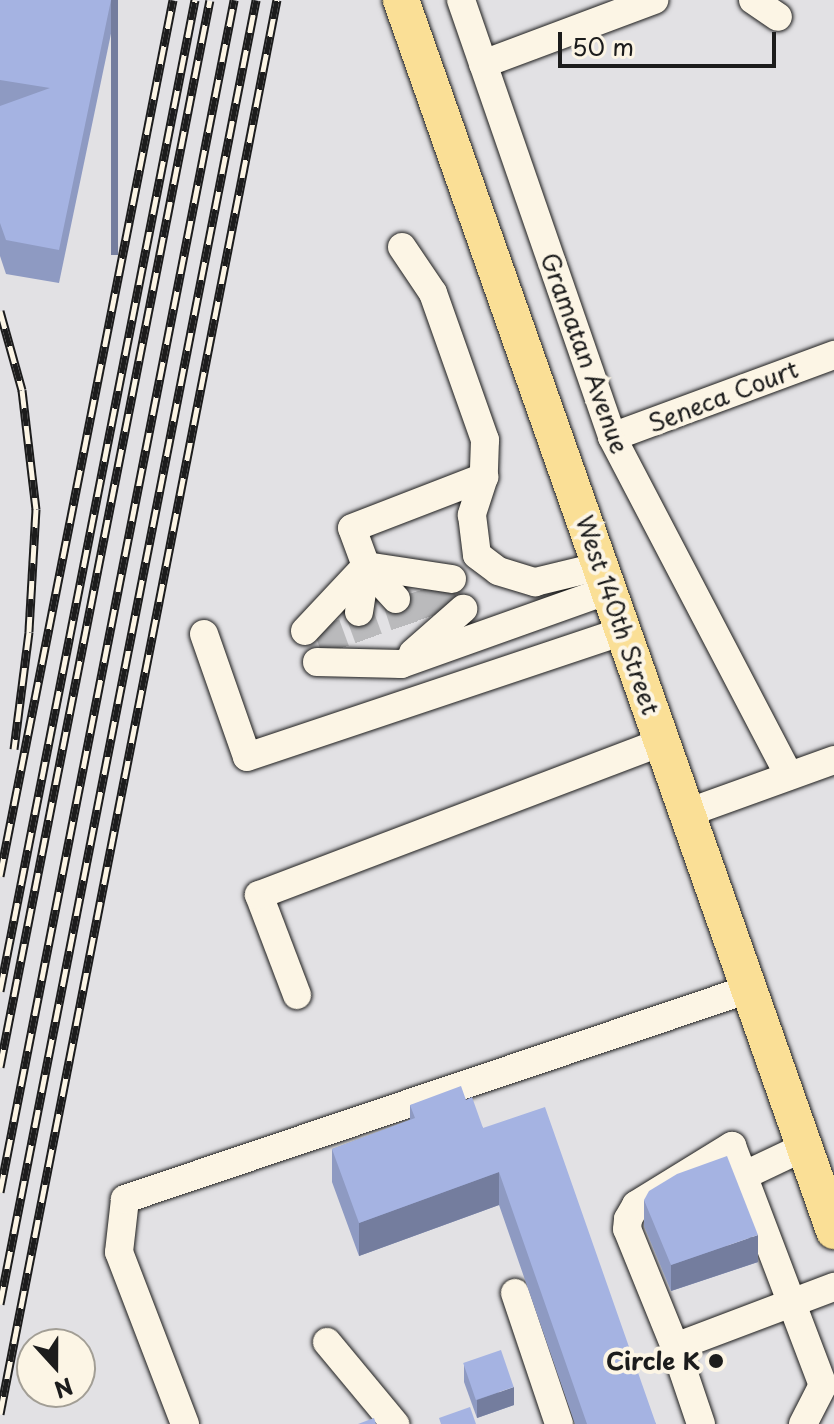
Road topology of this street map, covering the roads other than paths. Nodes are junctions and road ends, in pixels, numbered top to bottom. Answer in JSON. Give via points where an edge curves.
{"nodes":[{"id":1,"x":401,"y":0,"type":"edge"},
{"id":2,"x":461,"y":0,"type":"edge"},
{"id":3,"x":654,"y":0,"type":"edge"},
{"id":4,"x":753,"y":0,"type":"edge"},
{"id":5,"x":778,"y":17,"type":"dead end"},
{"id":6,"x":483,"y":64,"type":"junction"},
{"id":7,"x":402,"y":247,"type":"dead end"},
{"id":8,"x":834,"y":355,"type":"edge"},
{"id":9,"x":612,"y":437,"type":"junction"},
{"id":10,"x":484,"y":477,"type":"junction"},
{"id":11,"x":366,"y":566,"type":"junction"},
{"id":12,"x":605,"y":578,"type":"junction"},
{"id":13,"x":624,"y":631,"type":"junction"},
{"id":14,"x":204,"y":634,"type":"dead end"},
{"id":15,"x":401,"y":664,"type":"junction"},
{"id":16,"x":662,"y":742,"type":"junction"},
{"id":17,"x":834,"y":760,"type":"edge"},
{"id":18,"x":789,"y":776,"type":"junction"},
{"id":19,"x":687,"y":813,"type":"junction"},
{"id":20,"x":749,"y":989,"type":"junction"},
{"id":21,"x":297,"y":995,"type":"dead end"},
{"id":22,"x":804,"y":1147,"type":"junction"},
{"id":23,"x":743,"y":1176,"type":"junction"},
{"id":24,"x":834,"y":1231,"type":"edge"},
{"id":25,"x":834,"y":1287,"type":"edge"},
{"id":26,"x":515,"y":1293,"type":"dead end"},
{"id":27,"x":793,"y":1303,"type":"junction"},
{"id":28,"x":327,"y":1342,"type":"dead end"},
{"id":29,"x":675,"y":1347,"type":"junction"},
{"id":30,"x":185,"y":1424,"type":"edge"},
{"id":31,"x":395,"y":1424,"type":"edge"},
{"id":32,"x":559,"y":1424,"type":"edge"},
{"id":33,"x":701,"y":1424,"type":"edge"},
{"id":34,"x":803,"y":1424,"type":"edge"}],
"edges":[{"from":1,"to":12,"type":"main road","name":"West 140th Street"},
{"from":2,"to":6,"type":"street","name":"Gramatan Avenue"},
{"from":3,"to":6,"type":"street"},
{"from":4,"to":5,"type":"street"},
{"from":6,"to":9,"type":"street","name":"Gramatan Avenue"},
{"from":7,"to":10,"type":"street","via":[[433,293],[485,440]]},
{"from":8,"to":9,"type":"street","name":"Seneca Court"},
{"from":9,"to":18,"type":"street","name":"Gramatan Avenue"},
{"from":10,"to":11,"type":"street","via":[[352,528]]},
{"from":10,"to":12,"type":"street","via":[[472,515],[477,555],[498,571],[535,582]]},
{"from":11,"to":11,"type":"street","via":[[426,588]]},
{"from":11,"to":11,"type":"street","via":[[333,621]]},
{"from":12,"to":13,"type":"main road","name":"West 140th Street"},
{"from":12,"to":15,"type":"street"},
{"from":13,"to":14,"type":"street","via":[[247,757]]},
{"from":13,"to":16,"type":"main road","name":"West 140th Street"},
{"from":15,"to":15,"type":"street","via":[[436,618]]},
{"from":15,"to":15,"type":"street","via":[[344,651]]},
{"from":16,"to":19,"type":"main road","name":"West 140th Street"},
{"from":16,"to":21,"type":"street","via":[[259,895]]},
{"from":17,"to":18,"type":"street"},
{"from":18,"to":19,"type":"street"},
{"from":19,"to":20,"type":"main road","name":"West 140th Street"},
{"from":20,"to":22,"type":"main road","name":"West 140th Street"},
{"from":20,"to":30,"type":"street","via":[[125,1199],[119,1252]]},
{"from":22,"to":23,"type":"street"},
{"from":22,"to":24,"type":"main road","name":"West 140th Street"},
{"from":23,"to":27,"type":"street"},
{"from":23,"to":29,"type":"street","via":[[732,1146],[636,1205],[628,1219],[627,1229]]},
{"from":25,"to":27,"type":"street"},
{"from":26,"to":32,"type":"street"},
{"from":27,"to":29,"type":"street"},
{"from":27,"to":34,"type":"street","via":[[823,1385]]},
{"from":28,"to":31,"type":"street"},
{"from":29,"to":33,"type":"street"}]}
